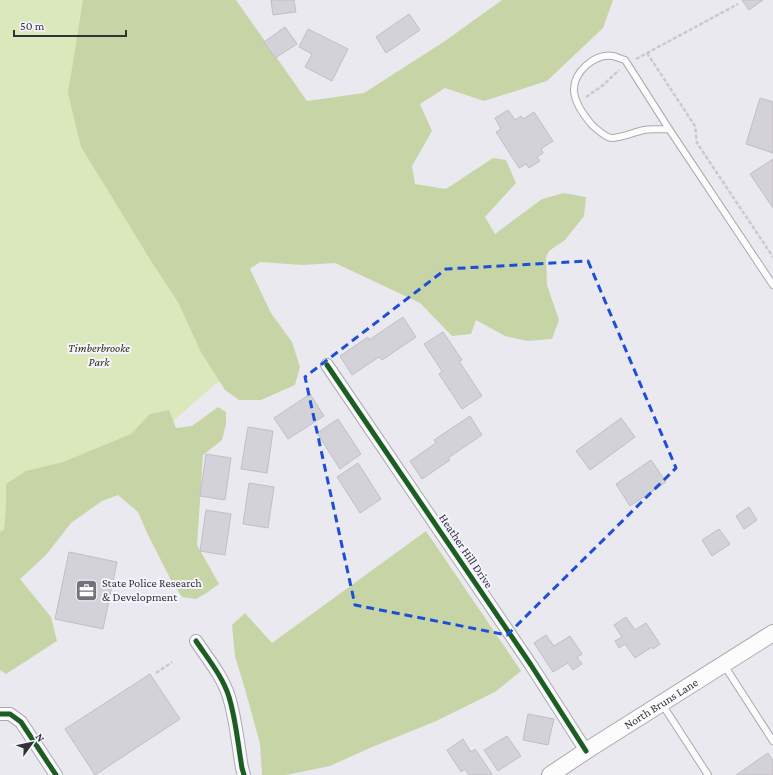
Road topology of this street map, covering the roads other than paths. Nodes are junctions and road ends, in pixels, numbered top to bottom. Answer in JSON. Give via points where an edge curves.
{"nodes":[{"id":1,"x":669,"y":129,"type":"junction"},
{"id":2,"x":773,"y":285,"type":"edge"},
{"id":3,"x":327,"y":365,"type":"dead end"},
{"id":4,"x":773,"y":633,"type":"edge"},
{"id":5,"x":196,"y":642,"type":"dead end"},
{"id":6,"x":723,"y":664,"type":"junction"},
{"id":7,"x":662,"y":703,"type":"junction"},
{"id":8,"x":0,"y":714,"type":"edge"},
{"id":9,"x":773,"y":741,"type":"edge"},
{"id":10,"x":586,"y":750,"type":"junction"},
{"id":11,"x":56,"y":775,"type":"edge"},
{"id":12,"x":244,"y":775,"type":"edge"},
{"id":13,"x":550,"y":775,"type":"edge"},
{"id":14,"x":708,"y":775,"type":"edge"}],
"edges":[{"from":1,"to":1,"type":"lane","via":[[625,60],[604,56],[581,71],[574,92],[579,107],[599,131],[610,138],[644,130]]},
{"from":1,"to":2,"type":"lane"},
{"from":3,"to":10,"type":"street","name":"Heather Hill Drive"},
{"from":4,"to":6,"type":"main road","name":"North Bruns Lane"},
{"from":5,"to":12,"type":"street","via":[[221,679],[229,696]]},
{"from":6,"to":7,"type":"main road","name":"North Bruns Lane"},
{"from":6,"to":9,"type":"lane"},
{"from":7,"to":10,"type":"main road","name":"North Bruns Lane"},
{"from":7,"to":14,"type":"lane"},
{"from":8,"to":11,"type":"street","via":[[10,714],[21,722]]},
{"from":10,"to":13,"type":"main road","name":"North Bruns Lane"}]}
